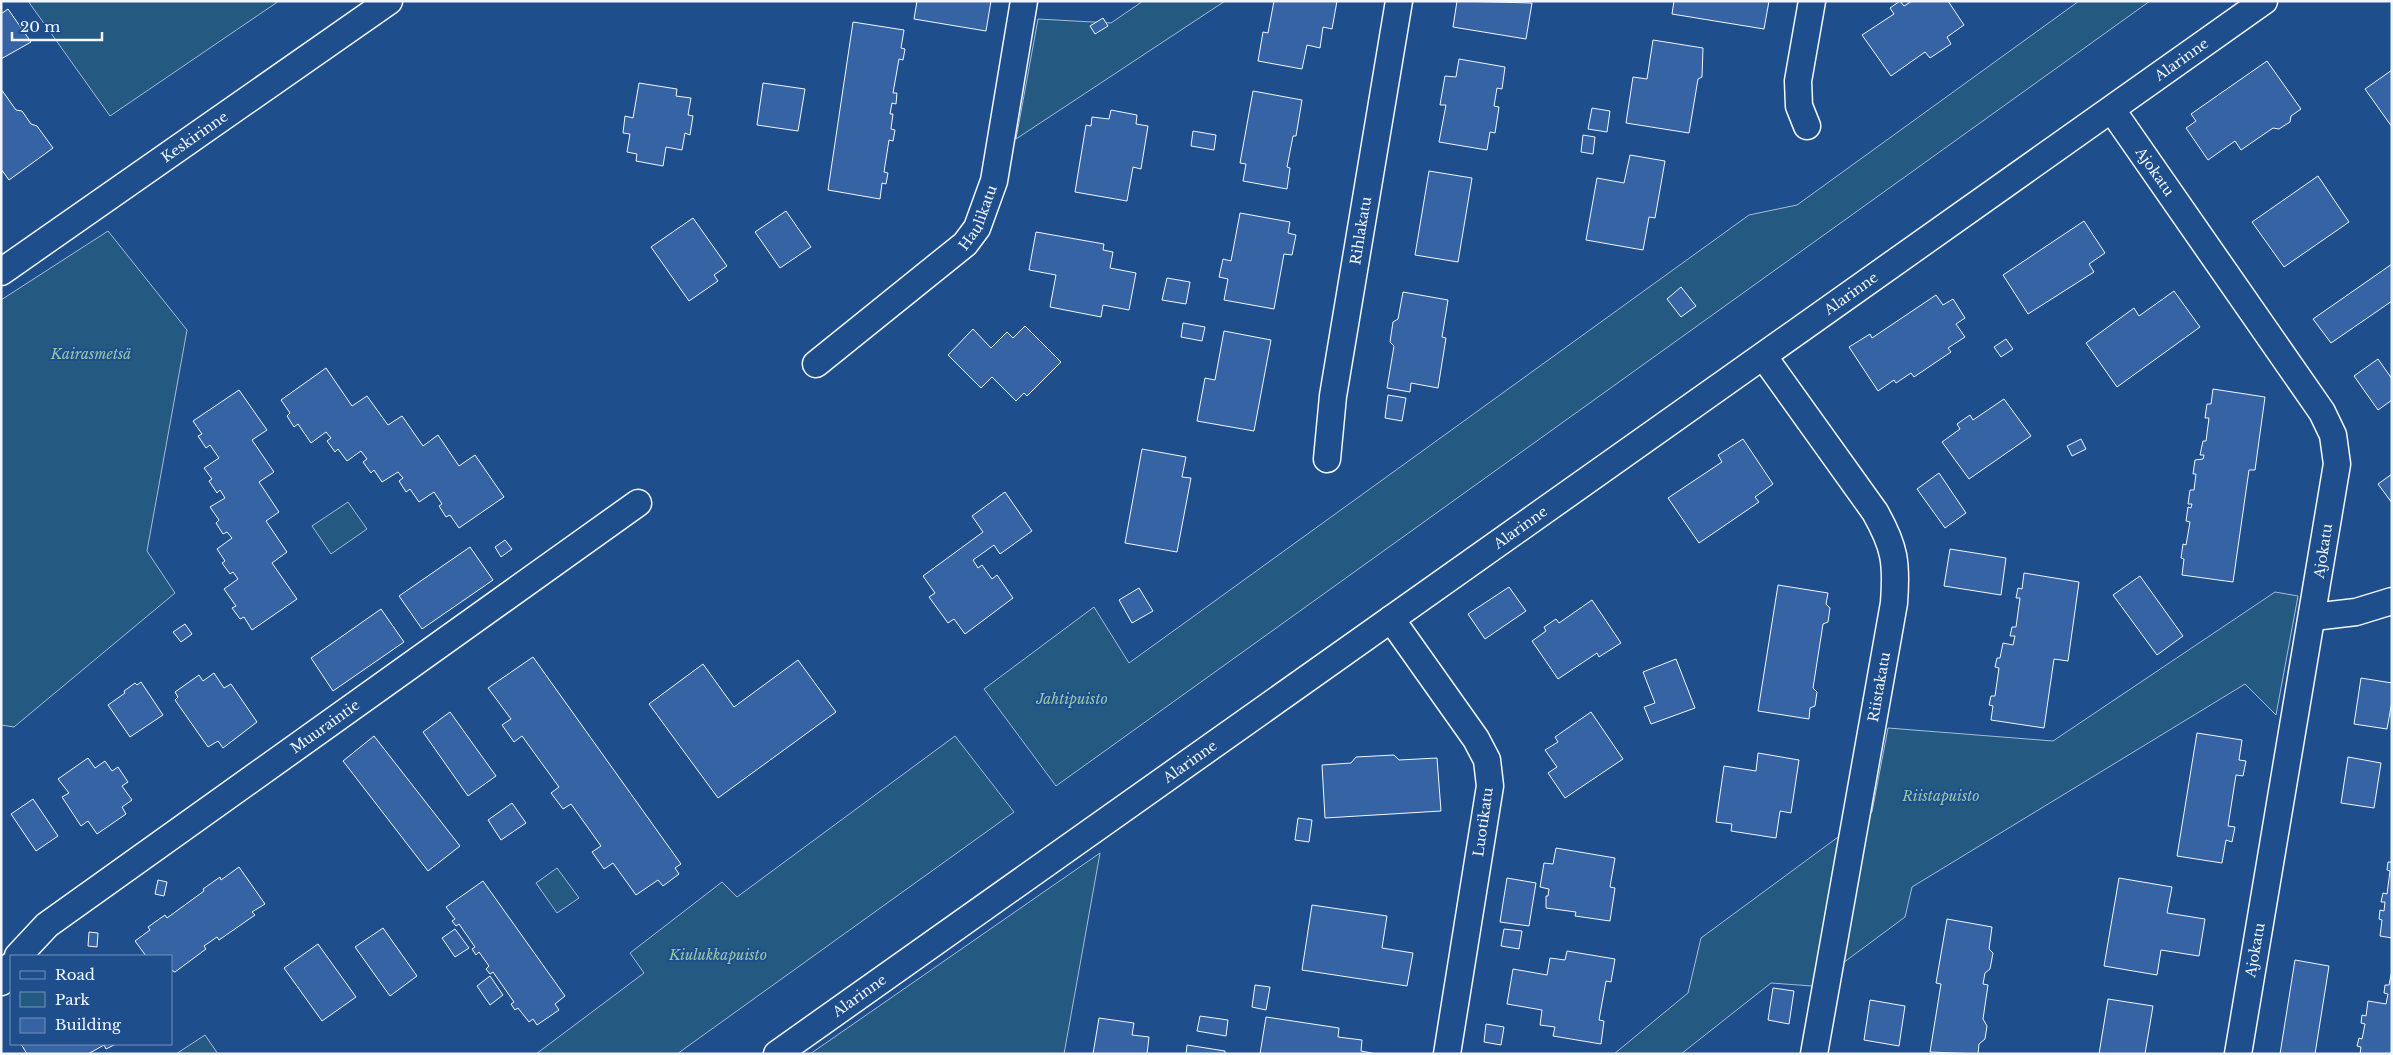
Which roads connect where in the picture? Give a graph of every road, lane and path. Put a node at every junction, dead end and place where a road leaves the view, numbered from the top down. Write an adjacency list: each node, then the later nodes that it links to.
1 (389, 1): 8 (street, Keskirinne)
2 (1024, 1): 10 (street, Haulikatu)
3 (1399, 1): 11 (street, Rihlakatu)
4 (1812, 1): 7 (street)
5 (2264, 1): 6 (street, Alarinne)
6 (2112, 110): 9 (street, Alarinne); 14 (street, Ajokatu)
7 (1807, 126)
8 (1, 272)
9 (1764, 356): 15 (street, Alarinne); 21 (street, Riistakatu)
10 (816, 364)
11 (1327, 459)
12 (638, 503): 16 (street, Muuraintie)
13 (2392, 601): 14 (street)
14 (2312, 618): 22 (street, Ajokatu)
15 (1391, 619): 19 (street, Alarinne); 20 (street, Luotikatu)
16 (19, 955)
17 (10, 968): 18 (street)
18 (1, 982)
19 (777, 1054)
20 (1447, 1054)
21 (1814, 1054)
22 (2238, 1054)

